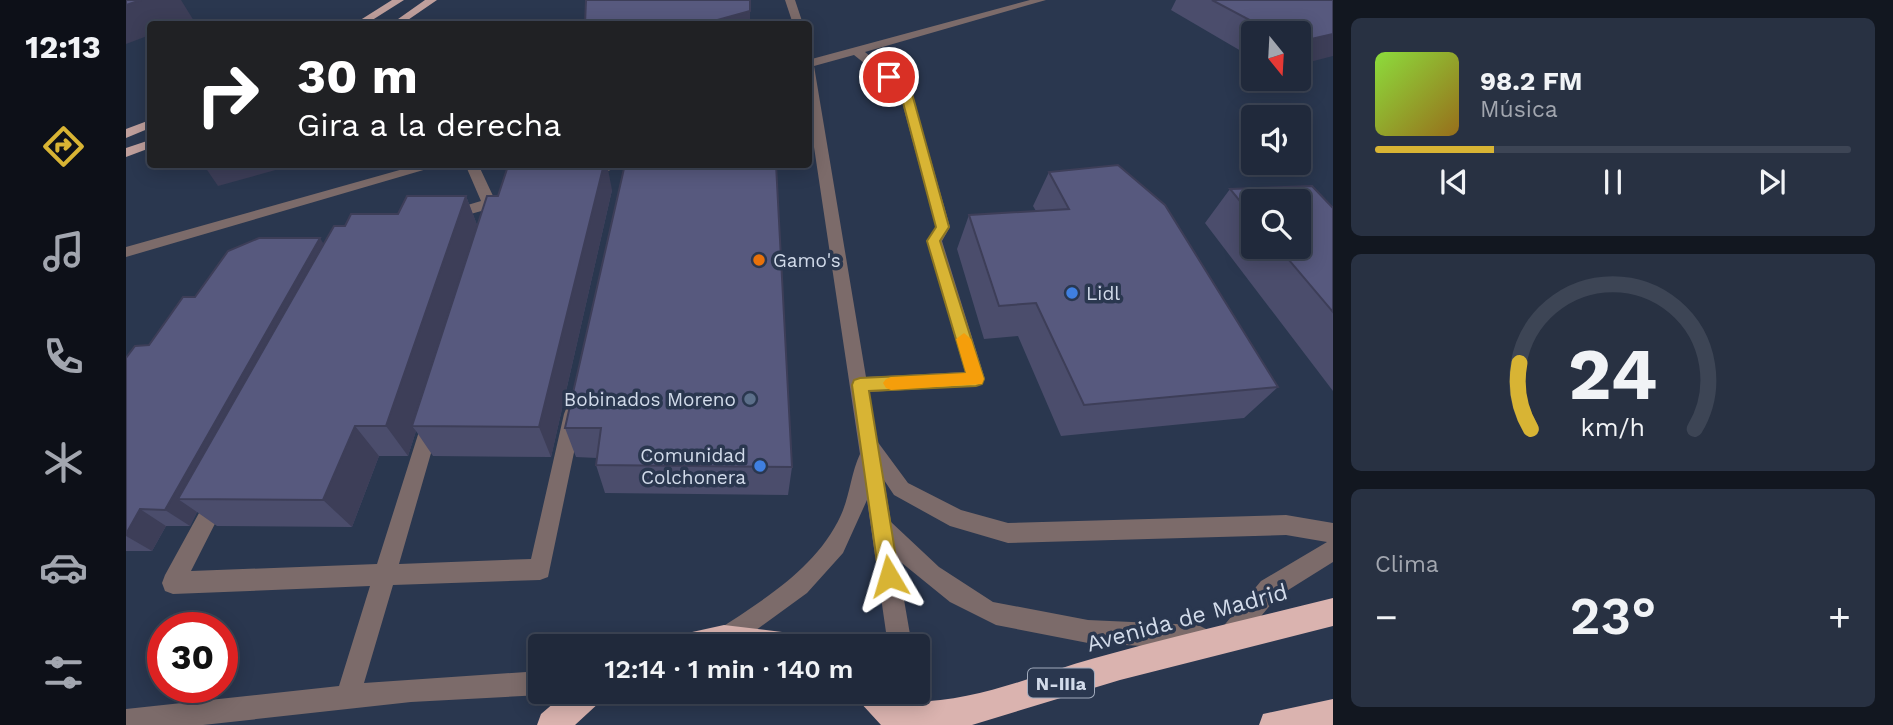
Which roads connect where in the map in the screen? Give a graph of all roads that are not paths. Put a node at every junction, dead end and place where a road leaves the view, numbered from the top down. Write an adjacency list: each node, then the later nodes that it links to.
1 (398, 0): 5 (main road)
2 (432, 0): 6 (main road)
3 (790, 0): 7 (street)
4 (1041, 0): 8 (street)
5 (364, 21)
6 (400, 21)
7 (797, 21)
8 (858, 52): 9 (street); 24 (street)
9 (812, 63)
10 (812, 89): 24 (street)
11 (147, 125): 12 (main road)
12 (126, 134)
13 (147, 145): 14 (main road)
14 (126, 153)
15 (424, 168): 23 (street)
16 (473, 168): 20 (street)
17 (624, 169): 18 (street)
18 (568, 180)
19 (516, 196): 20 (street)
20 (490, 204): 21 (street); 22 (street)
21 (428, 221)
22 (490, 226)
23 (126, 252)
24 (860, 385): 27 (street)
25 (578, 393): 32 (street)
26 (438, 400): 32 (street)
27 (869, 442): 29 (street); 30 (street); 34 (street)
28 (225, 485): 32 (street)
29 (883, 529): 35 (street); 36 (street)
30 (1333, 533)
31 (1333, 550): 36 (street)
32 (385, 575): 38 (street)
33 (1333, 612): 36 (highway, Avenida de Madrid / N-IIIa)
34 (731, 634)
35 (898, 634)
36 (1228, 638): 43 (highway, Avenida de Madrid / N-IIIa)
37 (528, 684): 38 (street)
38 (348, 697): 42 (street)
39 (575, 704): 44 (highway)
40 (886, 704): 43 (highway)
41 (1333, 714): 45 (highway)
42 (126, 721)
43 (908, 721)
44 (552, 725)
45 (1274, 725)

